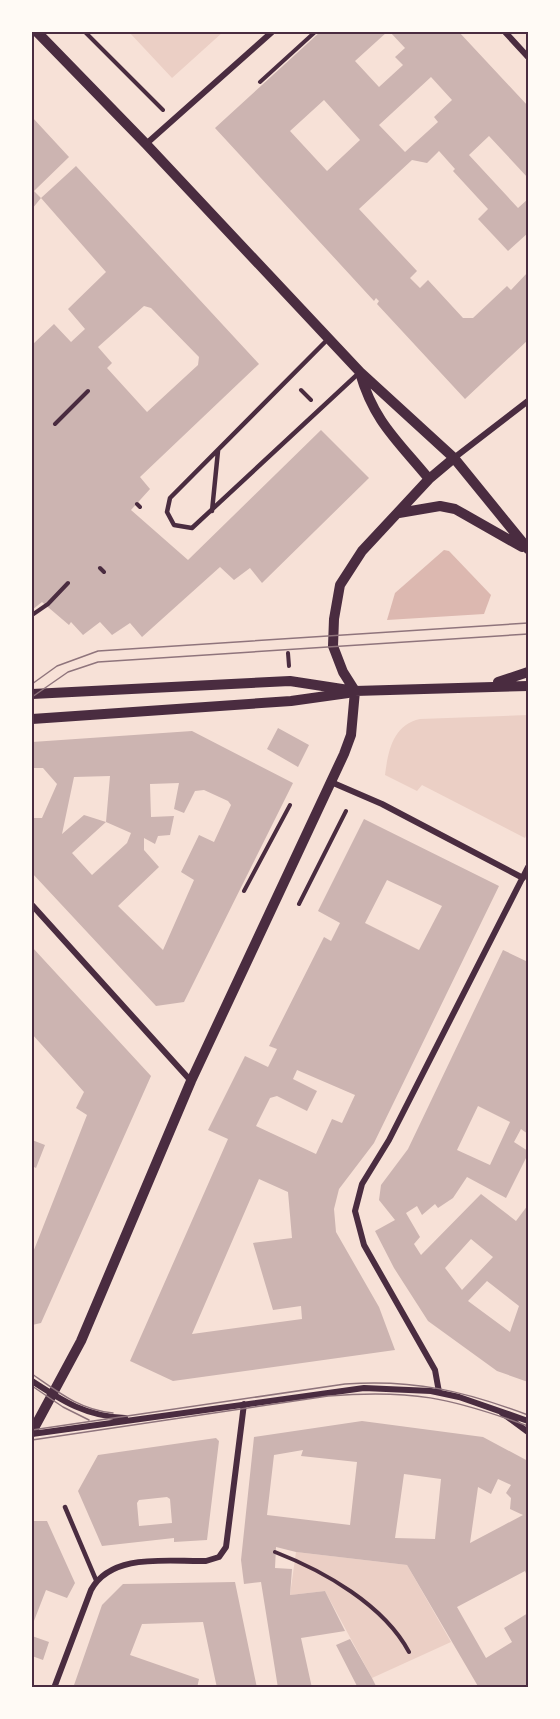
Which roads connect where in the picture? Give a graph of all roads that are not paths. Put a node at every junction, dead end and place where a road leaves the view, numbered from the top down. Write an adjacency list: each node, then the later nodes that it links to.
1 (37, 32): 5 (street)
2 (272, 32): 5 (street)
3 (505, 32): 4 (street)
4 (528, 57)
5 (146, 144): 6 (street)
6 (329, 339): 7 (street); 9 (lane)
7 (360, 372): 10 (street); 11 (street); 12 (lane)
8 (528, 401): 10 (street)
9 (219, 450): 12 (lane); 12 (lane)
10 (454, 458): 11 (street); 14 (street)
11 (429, 479): 13 (street)
12 (212, 511)
13 (398, 513): 14 (street); 18 (street)
14 (528, 550)
15 (528, 672): 16 (street)
16 (459, 686): 17 (street); 18 (street)
17 (528, 686)
18 (355, 691): 19 (street); 20 (street); 21 (street)
19 (32, 694)
20 (32, 719)
21 (331, 783): 23 (street); 25 (street)
22 (528, 867): 23 (street)
23 (523, 878): 27 (street)
24 (32, 905): 25 (street)
25 (191, 1081): 28 (street)
26 (32, 1381): 28 (street)
27 (438, 1392): 29 (street); 30 (street)
28 (52, 1394): 31 (street); 34 (street)
29 (244, 1404): 31 (street); 36 (street)
30 (496, 1409): 32 (street); 33 (street)
31 (141, 1419): 34 (street)
32 (528, 1421)
33 (528, 1432)
34 (32, 1433)
35 (65, 1507): 36 (lane)
36 (96, 1580): 37 (street)
37 (54, 1688)

